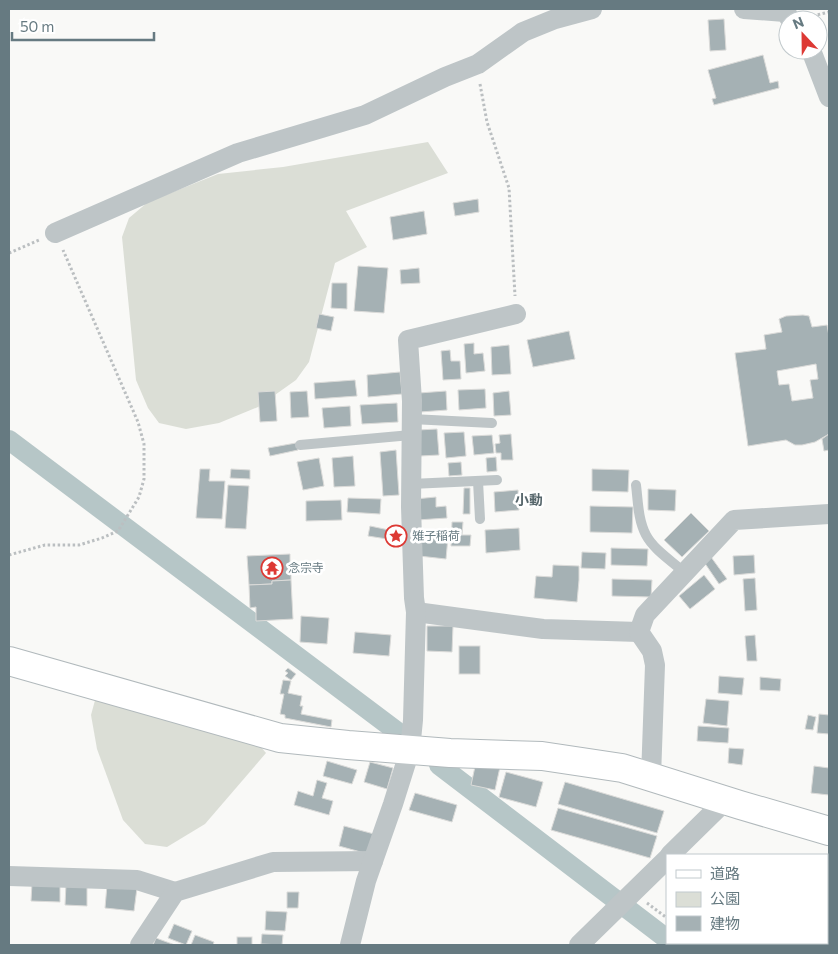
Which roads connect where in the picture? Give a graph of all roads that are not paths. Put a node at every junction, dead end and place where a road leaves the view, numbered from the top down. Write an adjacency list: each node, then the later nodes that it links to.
1 (592, 9): 6 (street)
2 (744, 9): 3 (street)
3 (778, 11)
4 (814, 60): 5 (street)
5 (829, 97)
6 (55, 233)
7 (516, 314): 9 (street)
8 (492, 423): 9 (lane)
9 (411, 427): 10 (lane); 13 (street)
10 (300, 445)
11 (497, 480): 12 (lane)
12 (478, 481): 13 (lane); 16 (lane)
13 (411, 484): 18 (street)
14 (636, 485): 17 (lane)
15 (829, 514): 17 (street)
16 (480, 519)
17 (685, 573): 19 (street)
18 (416, 612): 19 (street); 21 (street)
19 (639, 632): 22 (street)
20 (9, 661): 21 (street)
21 (410, 750): 22 (street); 27 (street)
22 (651, 777): 23 (street)
23 (725, 801): 24 (street); 25 (street)
24 (829, 831)
25 (671, 854)
26 (666, 859): 32 (street)
27 (373, 861): 29 (street); 31 (street)
28 (9, 876): 29 (street)
29 (175, 892): 30 (street)
30 (140, 945)
31 (350, 945)
32 (579, 945)

